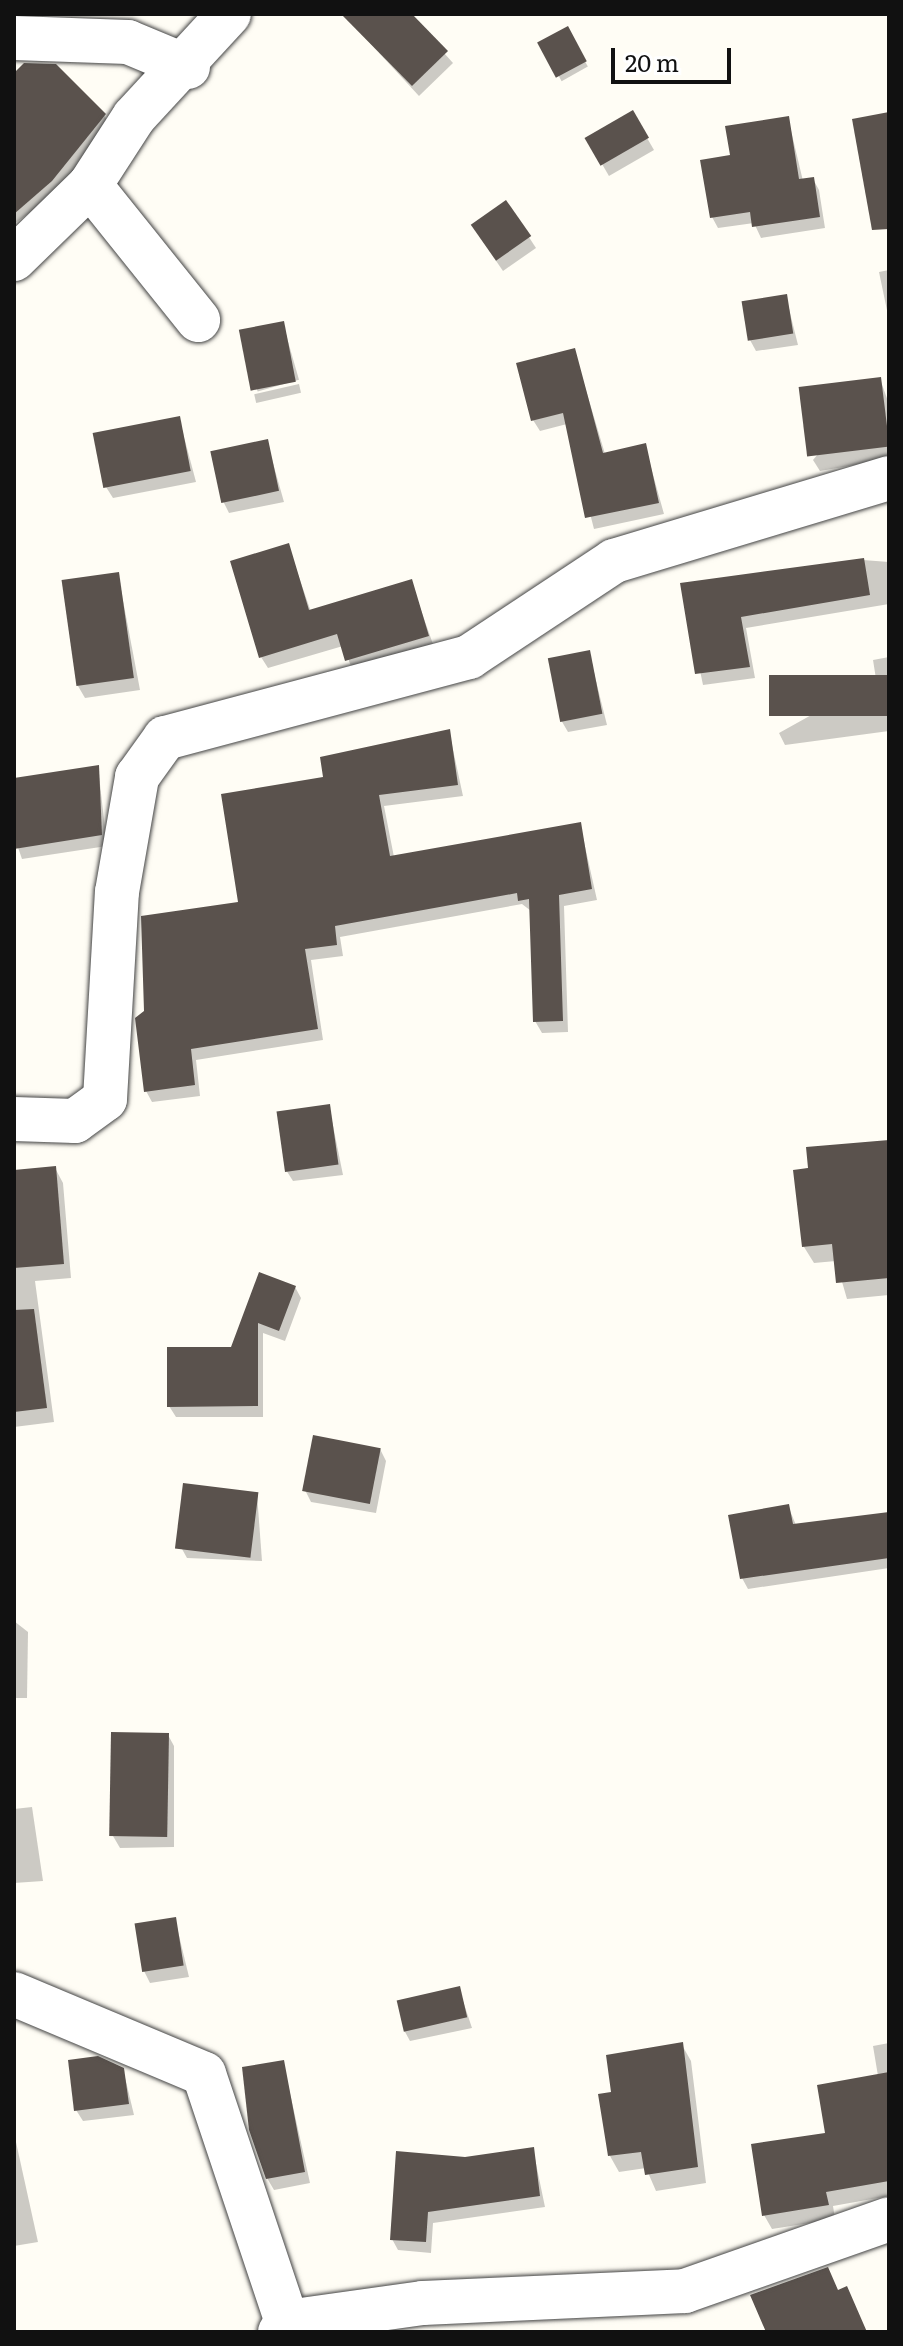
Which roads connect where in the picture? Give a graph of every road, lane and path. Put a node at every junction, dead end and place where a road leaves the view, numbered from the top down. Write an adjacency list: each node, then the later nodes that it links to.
1 (229, 14): 3 (street)
2 (14, 38): 3 (street)
3 (188, 67): 4 (street)
4 (90, 185): 5 (street); 6 (street)
5 (14, 259)
6 (198, 320)
7 (889, 478): 8 (street)
8 (14, 1119)
9 (14, 1994): 11 (street)
10 (889, 2219): 11 (street)
11 (284, 2327)

